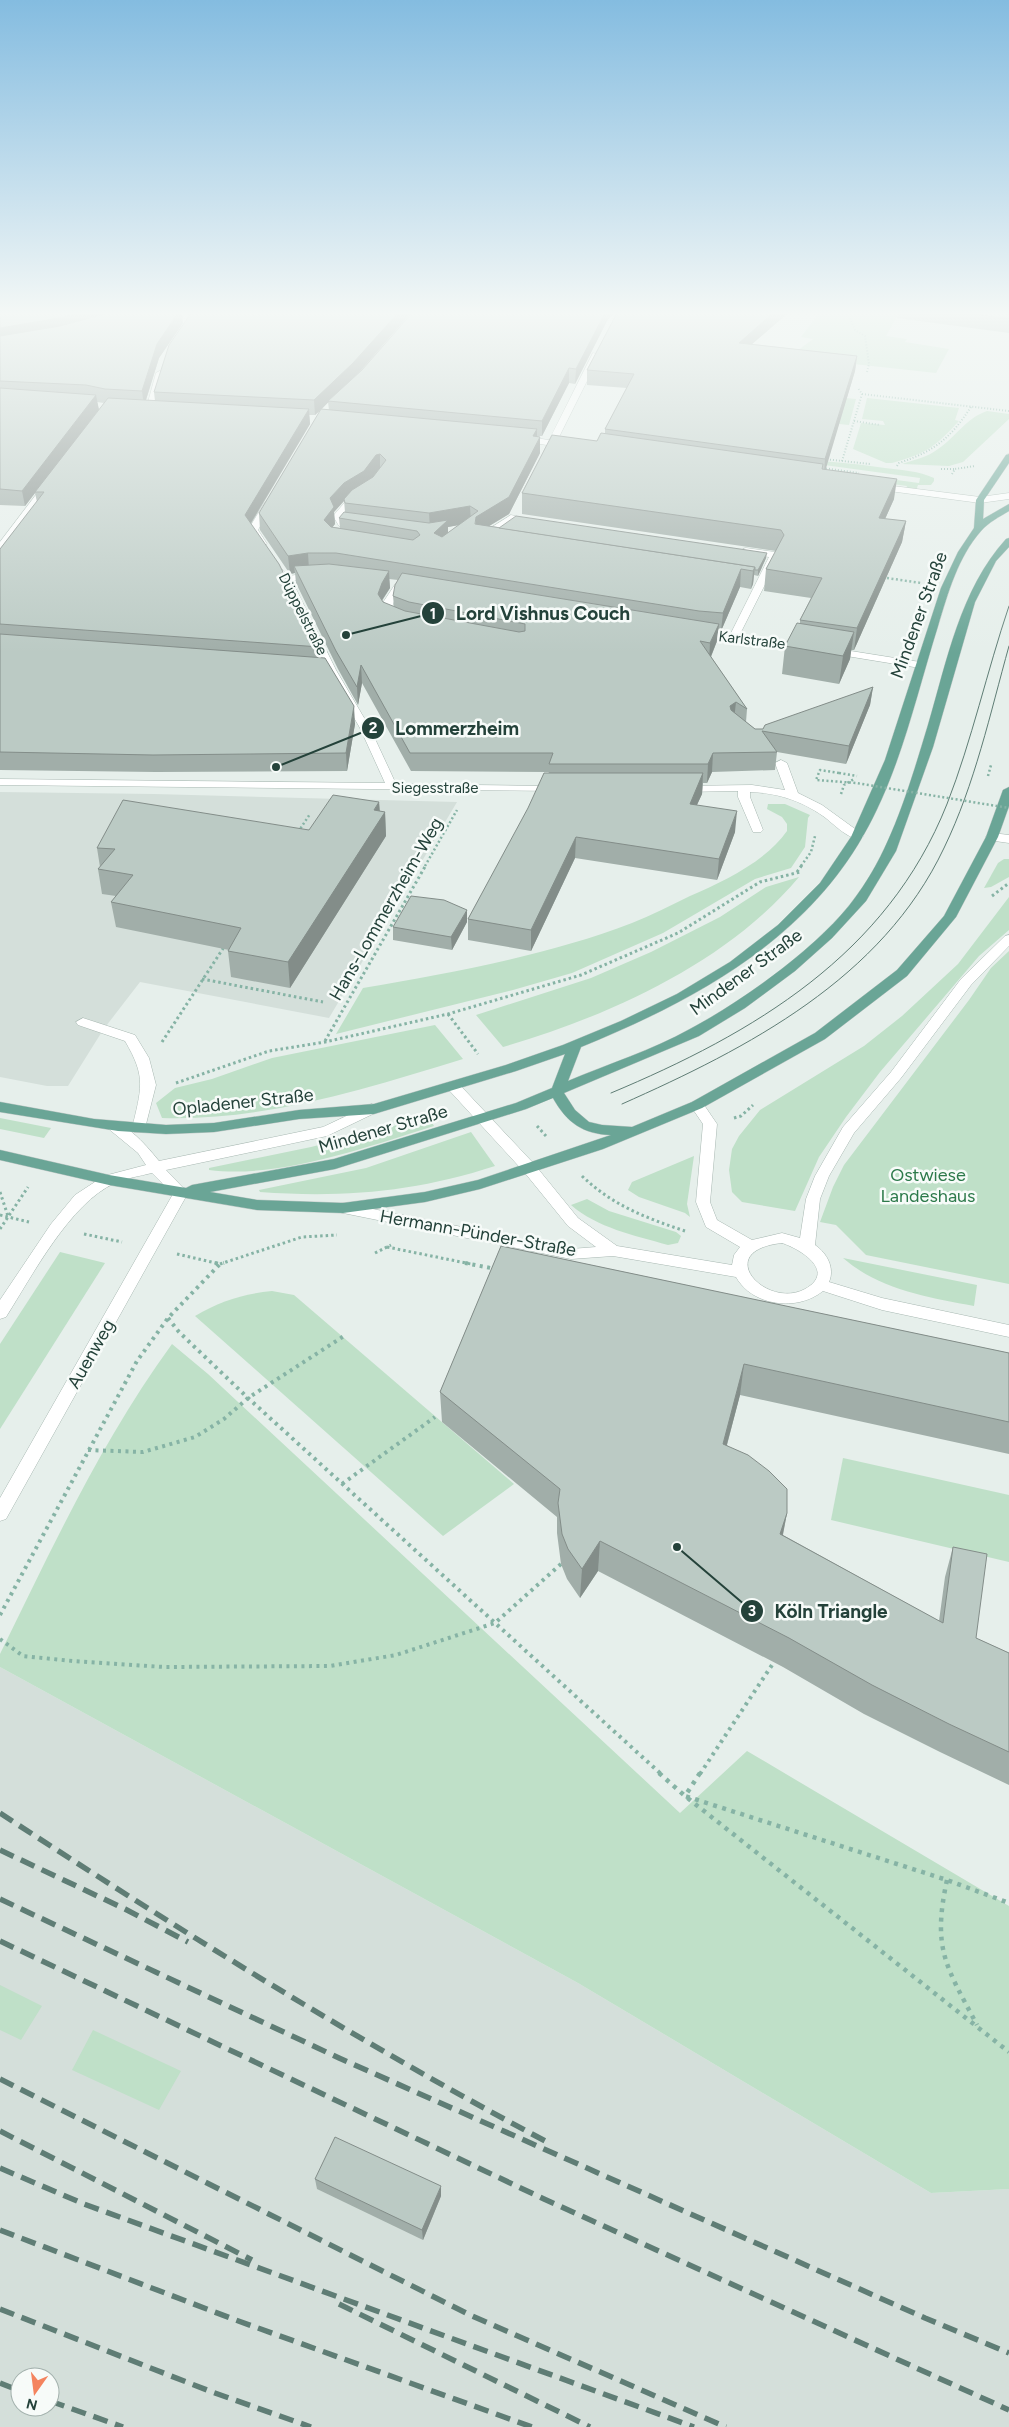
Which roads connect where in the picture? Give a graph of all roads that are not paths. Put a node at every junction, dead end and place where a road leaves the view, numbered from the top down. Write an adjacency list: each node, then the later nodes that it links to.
1 (561, 426): 3 (street)
2 (515, 439): 3 (street)
3 (553, 442): 4 (street); 5 (street)
4 (580, 446)
5 (546, 456)
6 (1009, 457): 12 (main road)
7 (55, 476): 21 (street)
8 (870, 486): 12 (street)
9 (369, 491): 17 (street)
10 (275, 493): 24 (street, Düppelstraße)
11 (1009, 496): 12 (street)
12 (980, 500): 18 (main road)
13 (1009, 508): 18 (main road, Mindener Straße)
14 (519, 514): 15 (street)
15 (505, 522): 16 (street); 19 (street)
16 (478, 526)
17 (344, 527)
18 (978, 528): 29 (main road, Mindener Straße)
19 (499, 541)
20 (1009, 541): 46 (main road, Mindener Straße)
21 (0, 548)
22 (736, 550): 28 (street)
23 (328, 575): 24 (street)
24 (287, 579): 32 (street, Düppelstraße)
25 (400, 585): 26 (street)
26 (406, 623)
27 (688, 632): 28 (street, Karlstraße)
28 (733, 638): 29 (street, Karlstraße)
29 (920, 665): 39 (main road, Mindener Straße)
30 (781, 763): 37 (street)
31 (0, 782): 32 (street, Siegesstraße)
32 (392, 787): 34 (street, Siegesstraße)
33 (744, 788): 35 (street); 37 (street); 38 (street)
34 (570, 789)
35 (672, 789)
36 (1009, 790): 40 (main road, Mindener Straße)
37 (793, 795): 39 (street)
38 (757, 830)
39 (858, 836): 44 (main road, Mindener Straße)
40 (992, 837): 41 (street); 47 (main road, Mindener Straße)
41 (1009, 839)
42 (1009, 939): 61 (street)
43 (83, 1022): 52 (street)
44 (575, 1046): 45 (main road, Mindener Straße); 46 (main road)
45 (453, 1086): 49 (main road, Mindener Straße); 50 (street, Hermann-Pünder-Straße)
46 (557, 1092): 50 (main road, Mindener Straße); 53 (main road)
47 (697, 1105): 53 (main road, Mindener Straße); 60 (street)
48 (0, 1107): 51 (main road, Opladener Straße)
49 (372, 1109): 52 (main road, Opladener Straße); 55 (street)
50 (483, 1120): 56 (street, Hermann-Pünder-Straße); 58 (main road, Mindener Straße)
51 (115, 1127): 52 (main road, Opladener Straße); 55 (street)
52 (139, 1129)
53 (638, 1130): 56 (main road, Mindener Straße)
54 (0, 1155): 57 (main road)
55 (155, 1167): 57 (street); 58 (street)
56 (530, 1170): 59 (main road, Mindener Straße); 62 (street, Hermann-Pünder-Straße)
57 (109, 1180): 58 (main road, Mindener Straße); 65 (street)
58 (180, 1192): 59 (main road, Mindener Straße); 67 (street, Auenweg)
59 (343, 1208): 62 (street, Hermann-Pünder-Straße)
60 (750, 1246): 61 (street); 63 (street)
61 (807, 1246): 64 (street)
62 (612, 1251): 63 (street, Hermann-Pünder-Straße)
63 (741, 1272): 64 (street)
64 (820, 1285): 66 (street)
65 (0, 1313)
66 (1009, 1331)
67 (0, 1514)

